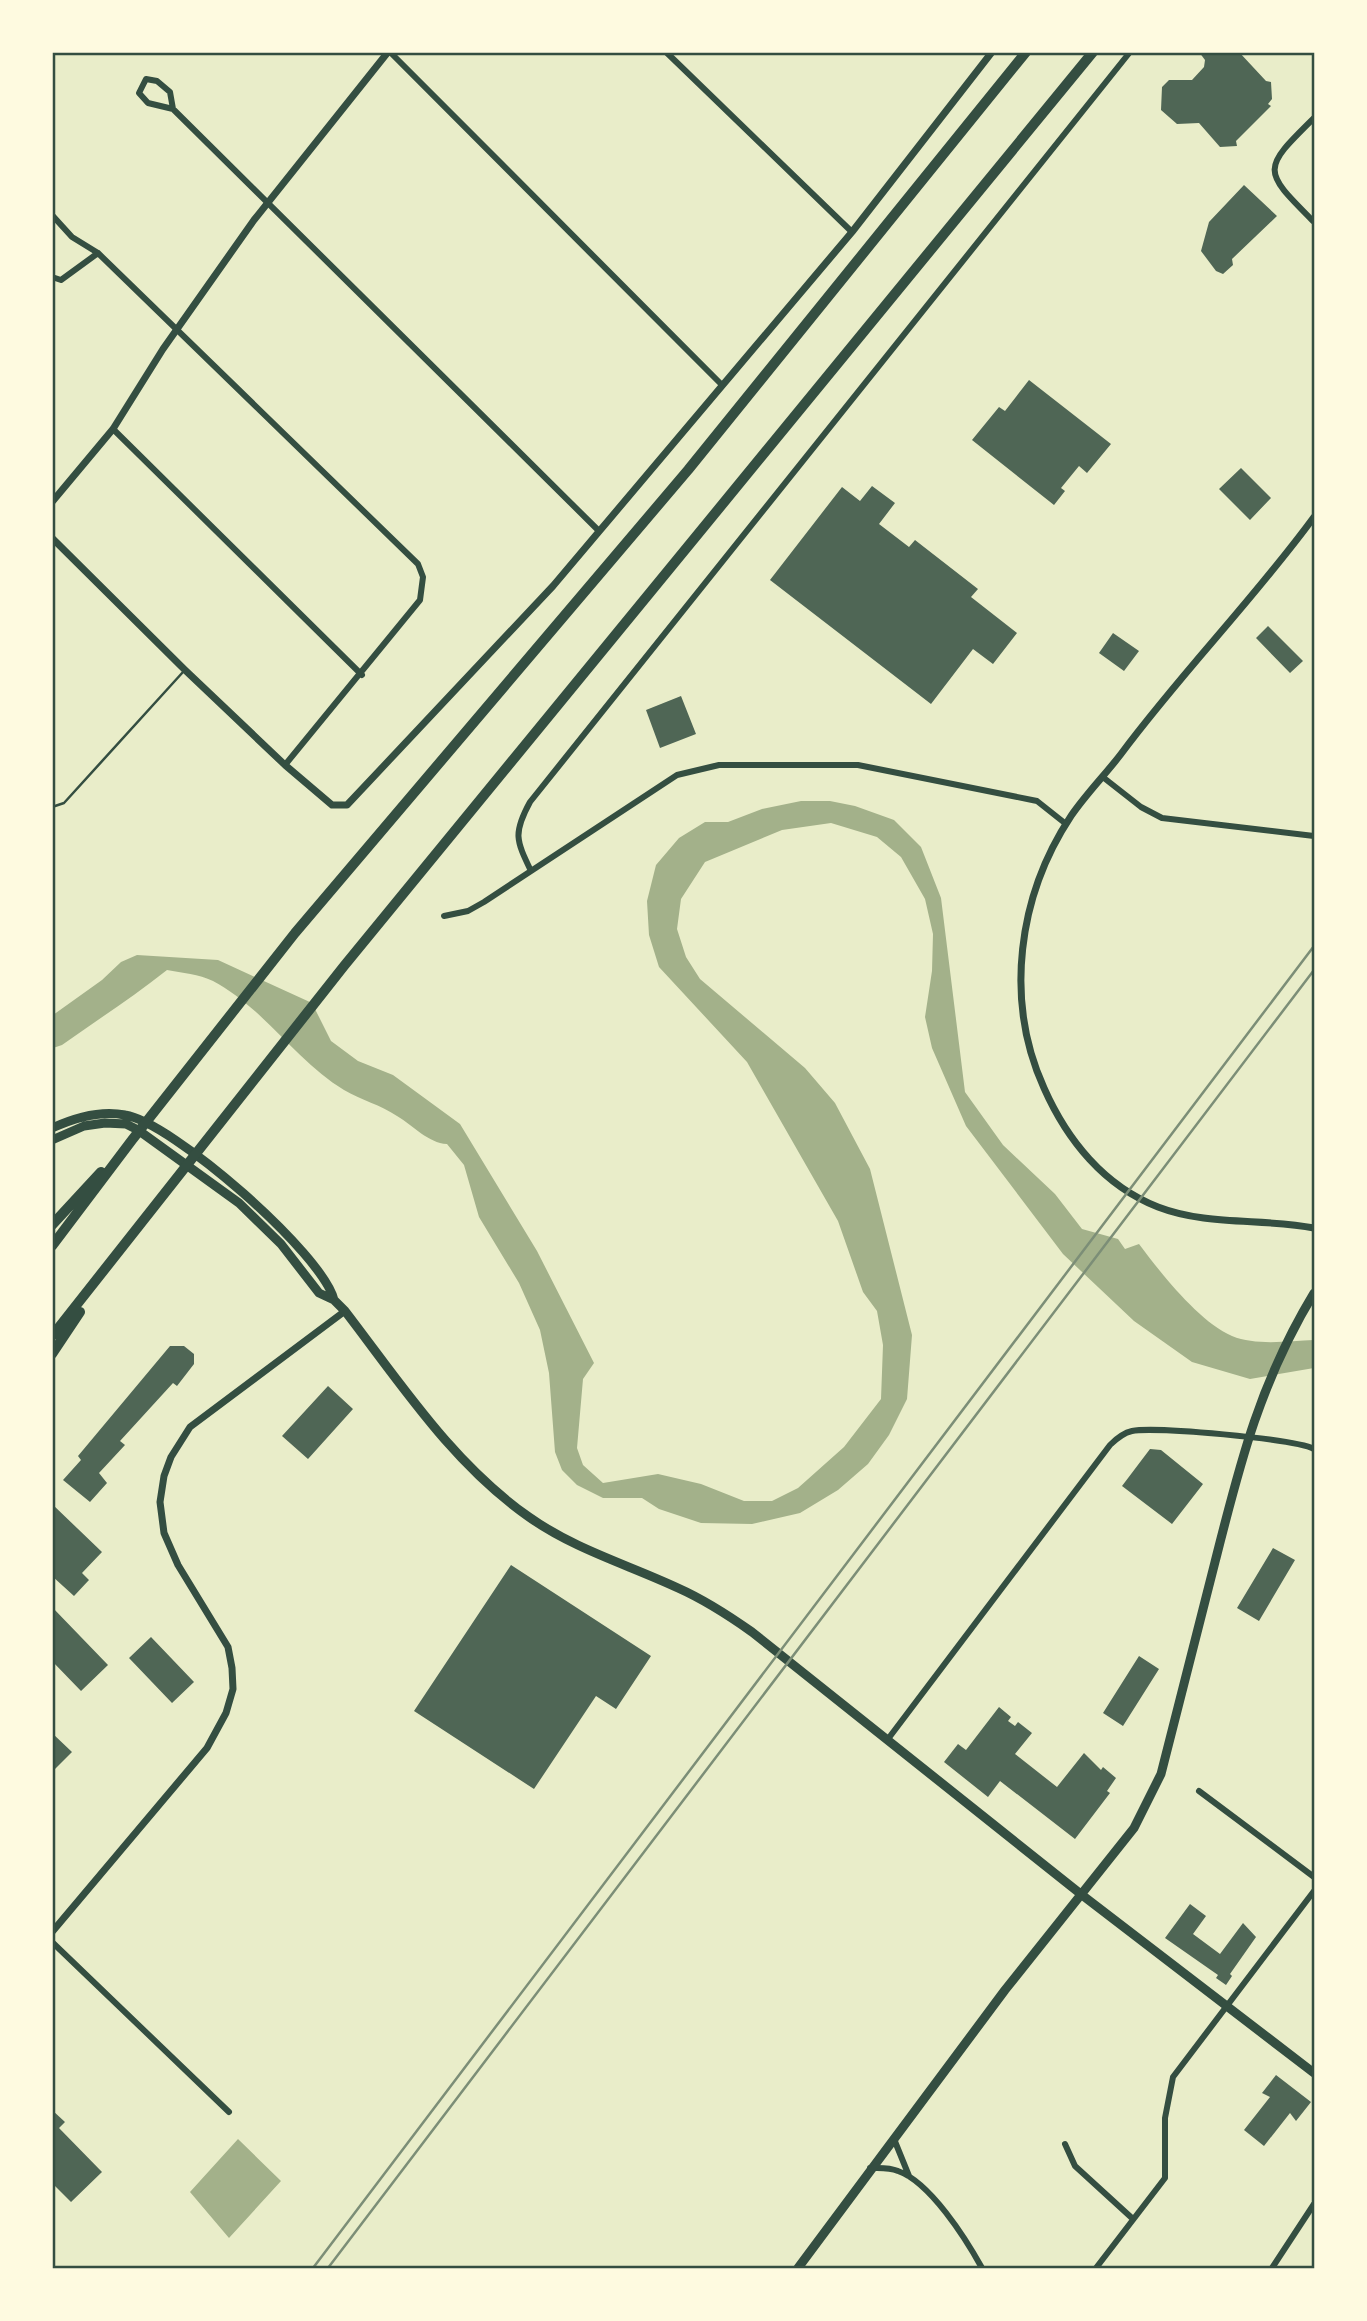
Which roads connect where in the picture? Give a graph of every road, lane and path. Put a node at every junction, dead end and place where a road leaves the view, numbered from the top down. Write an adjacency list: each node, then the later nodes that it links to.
1 (389, 52): 11 (street); 18 (street)
2 (666, 52): 14 (street)
3 (992, 52): 14 (street)
4 (1020, 52): 8 (highway)
5 (1026, 52): 8 (highway)
6 (1095, 52): 39 (highway)
7 (1130, 52): 31 (street)
8 (1013, 69): 35 (highway)
9 (173, 109): 9 (street); 11 (street)
10 (1314, 118): 13 (street)
11 (267, 203): 17 (street); 22 (street)
12 (52, 215): 15 (street)
13 (1314, 222)
14 (852, 232): 18 (street)
15 (98, 253): 16 (street); 17 (street)
16 (52, 277)
17 (176, 332): 19 (street); 25 (street)
18 (722, 385): 22 (street)
19 (113, 429): 20 (street); 25 (street)
20 (52, 502)
21 (1314, 517): 27 (street)
22 (598, 530): 26 (street)
23 (52, 538): 24 (street)
24 (185, 670): 26 (street); 28 (lane)
25 (362, 675): 26 (street)
26 (285, 765)
27 (1104, 778): 29 (street); 30 (street)
28 (52, 807)
29 (1066, 824): 31 (street); 37 (street)
30 (1314, 836)
31 (531, 871): 32 (street)
32 (444, 916)
33 (52, 1128): 41 (main road)
34 (52, 1140): 41 (main road)
35 (132, 1140): 36 (highway); 38 (highway)
36 (52, 1225)
37 (1314, 1228)
38 (52, 1246)
39 (117, 1254): 43 (highway); 44 (highway)
40 (1314, 1293): 50 (main road)
41 (334, 1300): 42 (main road)
42 (345, 1311): 46 (main road); 51 (street)
43 (52, 1336)
44 (52, 1354)
45 (1314, 1449): 46 (street)
46 (888, 1739): 50 (main road)
47 (1199, 1791): 48 (street)
48 (1314, 1877)
49 (1314, 1891): 53 (street)
50 (1082, 1895): 53 (main road); 56 (main road)
51 (52, 1932)
52 (52, 1942): 55 (street)
53 (1227, 2003): 54 (main road); 61 (street)
54 (1314, 2073)
55 (229, 2112)
56 (894, 2138): 58 (main road); 59 (street)
57 (1065, 2144): 61 (street)
58 (870, 2168): 59 (street); 62 (main road)
59 (909, 2176): 63 (street)
60 (1314, 2204): 65 (street)
61 (1133, 2219): 64 (street)
62 (799, 2269)
63 (982, 2269)
64 (1096, 2269)
65 (1272, 2269)

